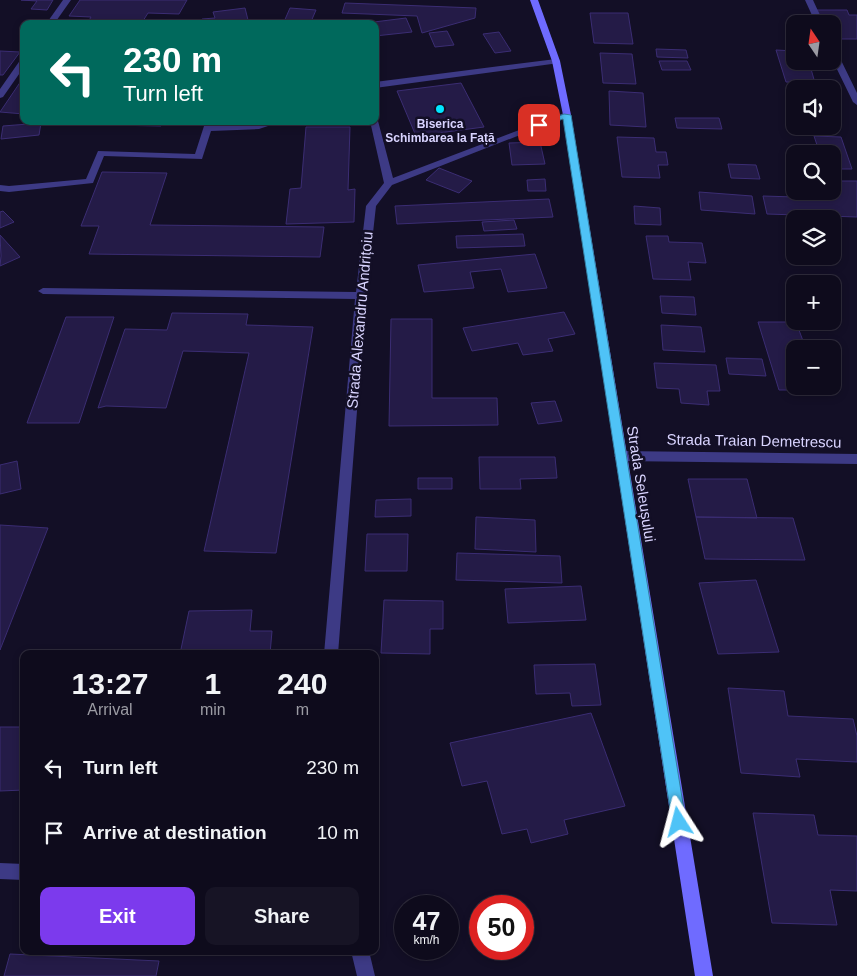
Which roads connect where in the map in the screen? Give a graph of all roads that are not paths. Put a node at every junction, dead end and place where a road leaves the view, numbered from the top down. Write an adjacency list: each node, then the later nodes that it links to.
1 (67, 0): 5 (street)
2 (534, 0): 6 (main road, Strada Seleușului)
3 (809, 0): 4 (street)
4 (816, 15)
5 (53, 20)
6 (556, 61): 9 (street); 12 (main road, Strada Seleușului)
7 (20, 67): 10 (street)
8 (841, 69): 11 (street)
9 (379, 84)
10 (0, 95)
11 (857, 102)
12 (567, 115): 15 (street); 20 (main road, Strada Seleușului)
13 (263, 125): 16 (street)
14 (375, 125): 15 (street)
15 (389, 183): 19 (street, Strada Alexandru Andrițoiu)
16 (4, 188): 17 (street)
17 (0, 197)
18 (43, 291): 19 (street)
19 (361, 296): 22 (street, Strada Alexandru Andrițoiu)
20 (620, 456): 21 (street, Strada Traian Demetrescu); 27 (main road, Strada Seleușului)
21 (857, 459)
22 (331, 650)
23 (0, 871): 24 (street)
24 (20, 872)
25 (361, 955): 26 (street)
26 (366, 976)
27 (704, 976)

